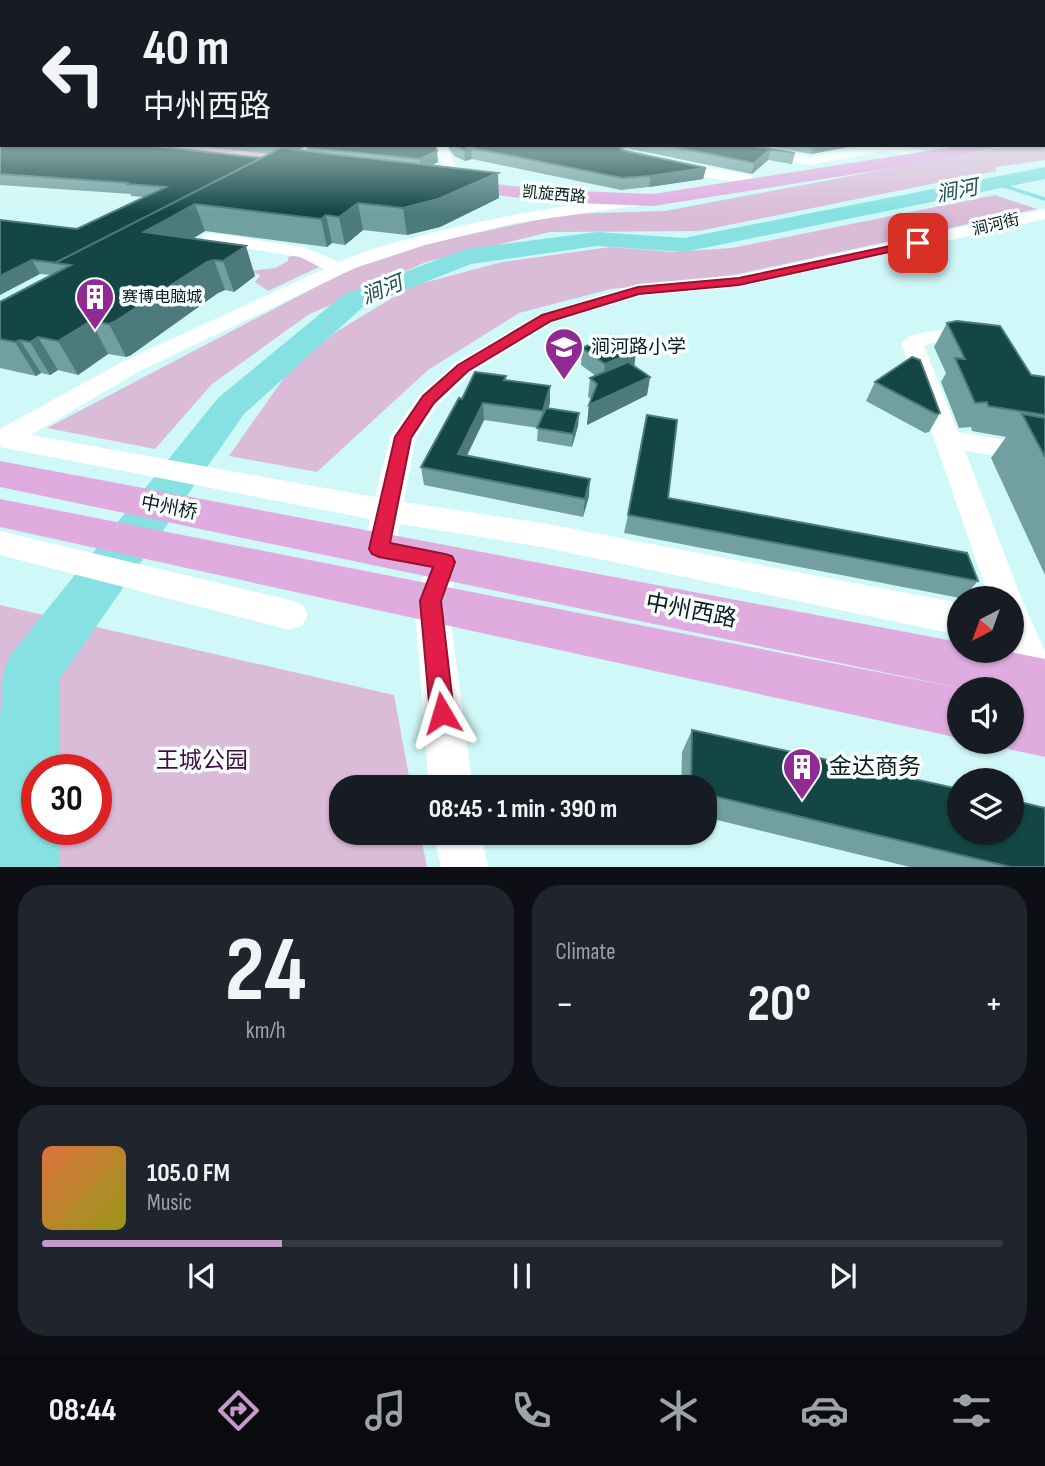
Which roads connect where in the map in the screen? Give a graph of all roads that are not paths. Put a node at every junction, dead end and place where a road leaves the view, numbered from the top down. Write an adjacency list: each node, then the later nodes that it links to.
1 (150, 147): 12 (main road)
2 (440, 147): 14 (street)
3 (796, 147): 10 (street)
4 (943, 147): 9 (main road, 凯旋西路)
5 (980, 147): 15 (main road, 凯旋西路)
6 (757, 148): 10 (street); 13 (street)
7 (863, 148): 9 (street); 10 (street)
8 (665, 151): 13 (street)
9 (917, 152): 13 (main road, 凯旋西路)
10 (843, 156)
11 (650, 161): 13 (street)
12 (297, 163)
13 (742, 171): 14 (main road, 凯旋西路)
14 (455, 177): 15 (main road, 凯旋西路)
15 (653, 200): 18 (street)
16 (1045, 214): 25 (street, 涧河街)
17 (211, 238): 18 (street)
18 (339, 268): 21 (street)
19 (1000, 343): 20 (street)
20 (946, 439): 22 (street); 27 (street)
21 (1, 450): 25 (main road, 中州桥); 25 (street)
22 (1045, 455)
23 (0, 513): 25 (main road, 中州桥)
24 (0, 543): 25 (street)
25 (344, 550): 26 (main road, 中州西路); 26 (main road, 中州西路); 28 (street)
26 (438, 581): 30 (main road, 中州西路); 31 (main road, 中州西路); 34 (street)
27 (1000, 586)
28 (947, 617)
29 (1024, 645): 30 (street)
30 (1043, 688)
31 (947, 710)
32 (1024, 727): 33 (main road)
33 (1045, 731)
34 (450, 775)
35 (460, 845): 36 (street)
36 (465, 867)

